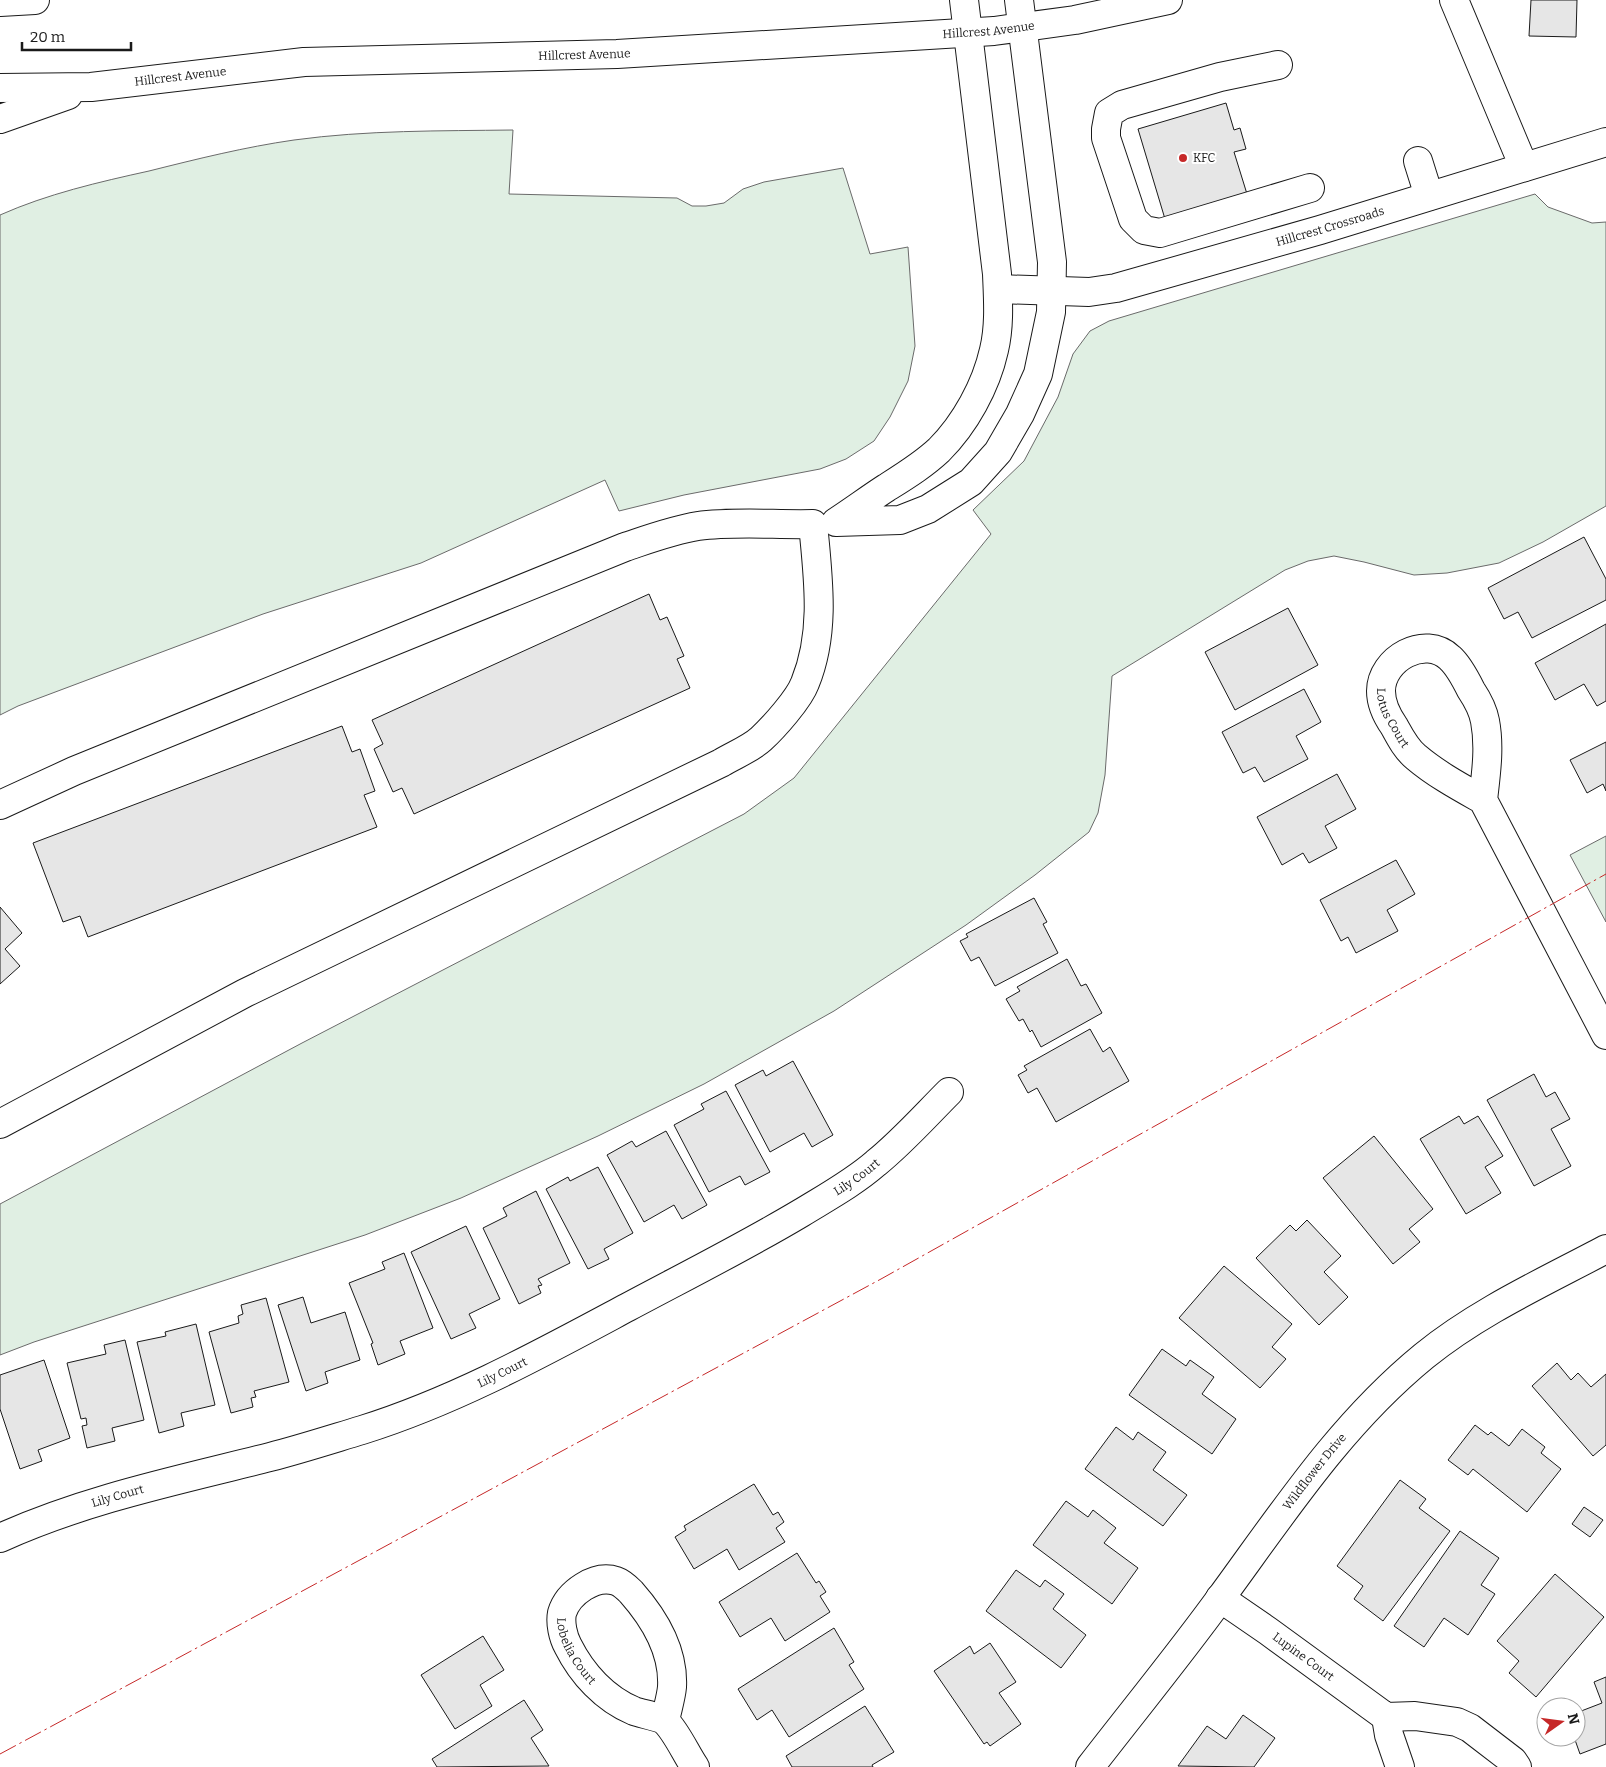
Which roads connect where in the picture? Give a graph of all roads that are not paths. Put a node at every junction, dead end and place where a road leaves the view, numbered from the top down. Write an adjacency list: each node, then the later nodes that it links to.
1 (35, 0): 6 (street)
2 (964, 0): 8 (street)
3 (1019, 0): 7 (street)
4 (1168, 0): 7 (street, Hillcrest Avenue)
5 (1454, 0): 15 (street)
6 (0, 2)
7 (1022, 28): 8 (street, Hillcrest Avenue); 19 (street)
8 (968, 33): 10 (street, Hillcrest Avenue); 18 (street)
9 (1278, 65): 16 (street)
10 (90, 87): 11 (street, Hillcrest Avenue); 12 (street)
11 (0, 88)
12 (0, 119)
13 (1606, 142): 15 (street, Hillcrest Crossroads)
14 (1418, 161): 17 (street)
15 (1524, 167): 17 (street, Hillcrest Crossroads)
16 (1310, 188)
17 (1429, 196): 19 (street, Hillcrest Crossroads)
18 (998, 289): 19 (street, Hillcrest Crossroads); 20 (street)
19 (1051, 291): 20 (street)
20 (824, 523): 22 (street); 25 (street)
21 (1483, 800): 21 (street, Lotus Court); 23 (street)
22 (0, 804)
23 (1606, 1035)
24 (949, 1092): 27 (street, Lily Court)
25 (0, 1124)
26 (1606, 1249): 28 (street, Wildflower Drive)
27 (0, 1538)
28 (1220, 1598): 29 (street, Lupine Court); 32 (street, Wildflower Drive)
29 (1386, 1717): 33 (street); 34 (street)
30 (665, 1721): 30 (street, Lobelia Court); 31 (street)
31 (695, 1767)
32 (1090, 1767)
33 (1400, 1767)
34 (1517, 1767)

